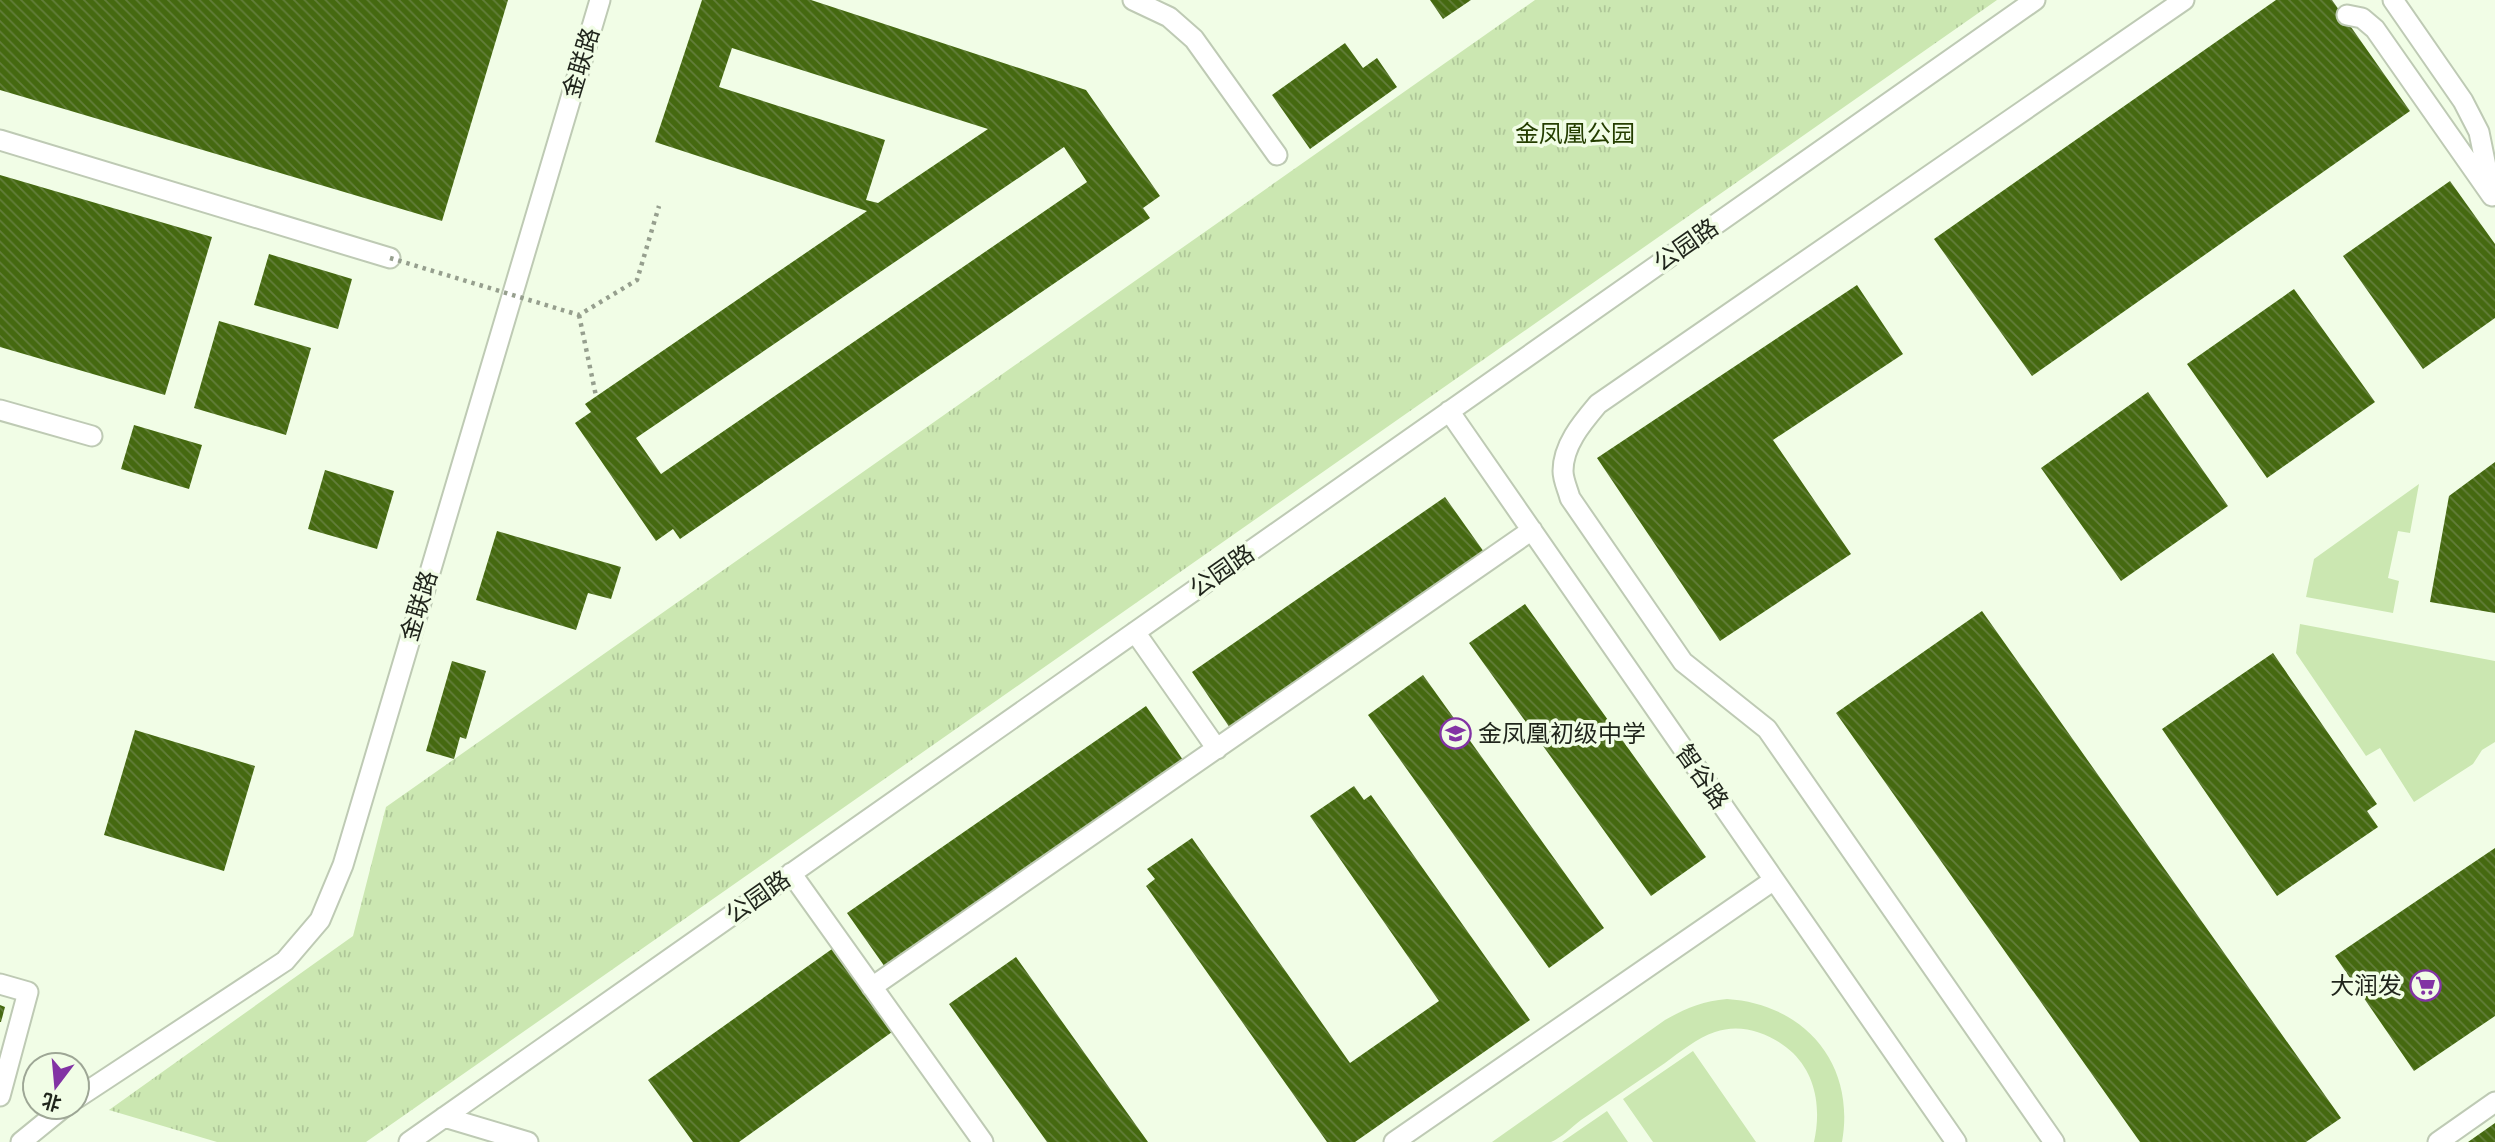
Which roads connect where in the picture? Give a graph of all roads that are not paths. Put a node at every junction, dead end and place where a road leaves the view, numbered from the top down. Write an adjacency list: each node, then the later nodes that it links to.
1 (600, 0): 21 (lane, 金联路)
2 (1133, 0): 8 (lane)
3 (2035, 0): 12 (lane, 公园路)
4 (2184, 0): 32 (lane)
5 (2393, 0): 9 (lane)
6 (2347, 15): 9 (lane)
7 (0, 140): 10 (lane)
8 (1277, 155)
9 (2494, 198)
10 (390, 258)
11 (0, 410): 13 (lane)
12 (1450, 411): 14 (lane, 智谷路); 15 (lane, 公园路)
13 (92, 436)
14 (1532, 530): 16 (lane); 18 (lane, 智谷路)
15 (1135, 632): 16 (lane); 17 (lane, 公园路)
16 (1217, 748): 20 (lane)
17 (791, 873): 20 (lane); 24 (lane, 公园路)
18 (1774, 880): 30 (lane); 31 (lane, 智谷路)
19 (0, 984): 22 (lane)
20 (873, 987): 29 (lane)
21 (91, 1089)
22 (0, 1096)
23 (2495, 1102): 33 (lane)
24 (444, 1116): 27 (lane, 公园路); 28 (lane)
25 (47, 1121): 26 (lane)
26 (21, 1142)
27 (409, 1142)
28 (528, 1142)
29 (983, 1142)
30 (1394, 1142)
31 (1956, 1142)
32 (2054, 1142)
33 (2438, 1142)

